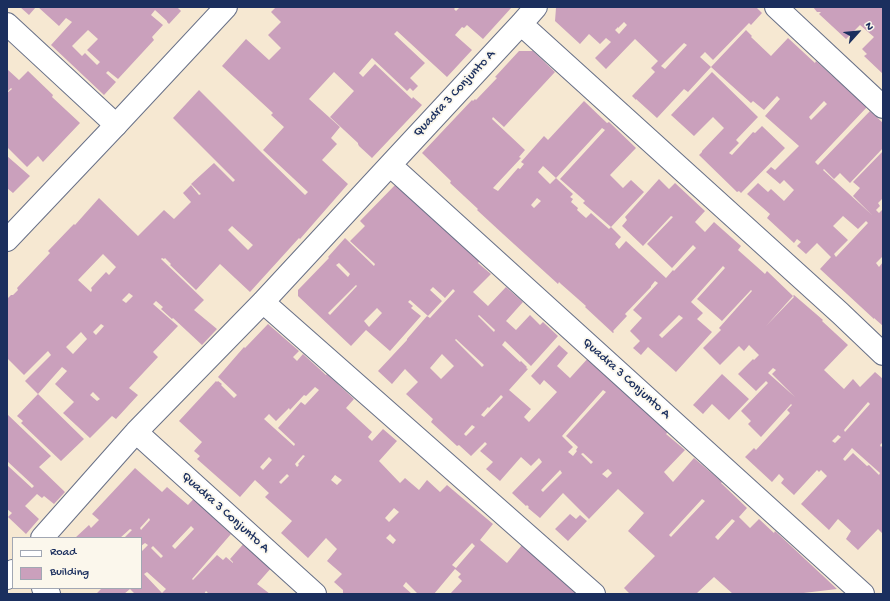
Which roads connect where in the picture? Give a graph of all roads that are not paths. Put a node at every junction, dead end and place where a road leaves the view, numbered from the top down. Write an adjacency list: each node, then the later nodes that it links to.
1 (226, 7): 7 (street)
2 (536, 7): 5 (street, Quadra 3 Conjunto A)
3 (776, 7): 6 (street)
4 (7, 24): 7 (street)
5 (521, 24): 8 (street, Quadra 3 Conjunto A); 11 (street)
6 (883, 107)
7 (116, 125): 9 (street)
8 (390, 165): 10 (street, Quadra 3 Conjunto A); 16 (street, Quadra 3 Conjunto A)
9 (7, 240)
10 (263, 302): 12 (street, Quadra 3 Conjunto A); 15 (street)
11 (883, 354)
12 (136, 432): 13 (street, Quadra 3 Conjunto A); 14 (street, Quadra 3 Conjunto A)
13 (43, 537)
14 (315, 594)
15 (594, 594)
16 (863, 594)

